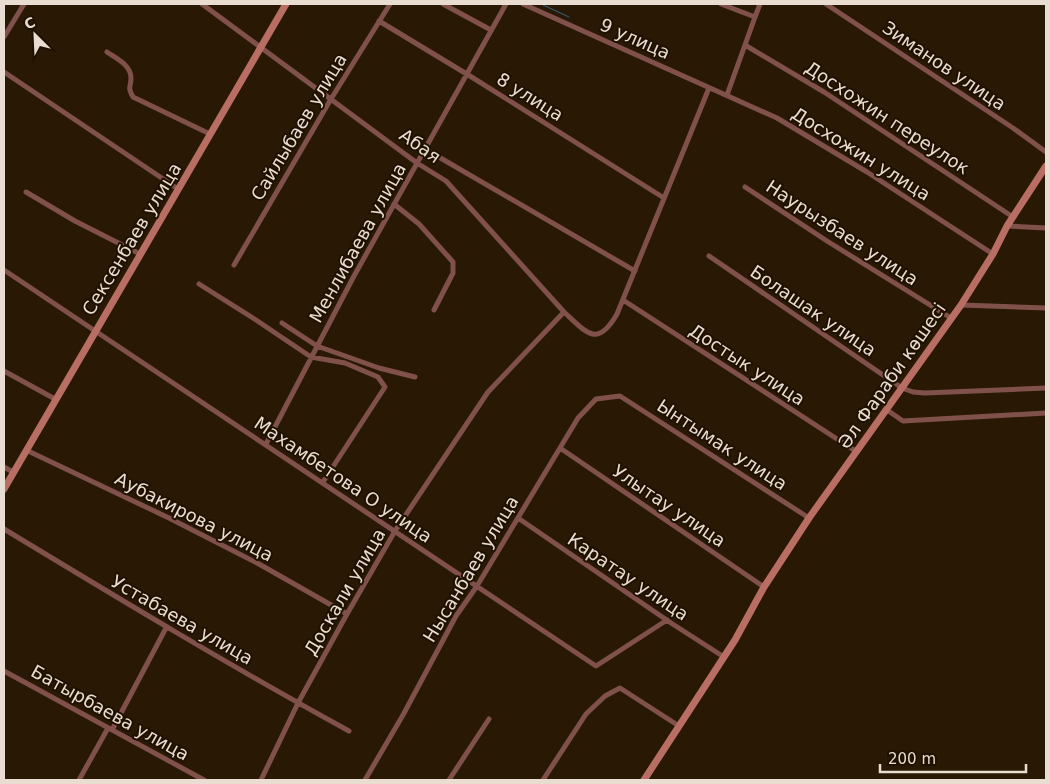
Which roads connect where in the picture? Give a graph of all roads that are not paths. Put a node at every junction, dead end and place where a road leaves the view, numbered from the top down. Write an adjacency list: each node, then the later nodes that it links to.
1 (24, 4): 14 (street)
2 (202, 4): 16 (street, Абая)
3 (286, 4): 16 (street, Сексенбаев улица)
4 (390, 4): 12 (street, Сайлыбаев улица)
5 (444, 4): 13 (street)
6 (506, 4): 13 (street, Менлибаева улица)
7 (523, 4): 20 (street, 9 улица)
8 (721, 4): 11 (street)
9 (760, 4): 11 (street)
10 (826, 4): 25 (street, Зиманов улица)
11 (755, 17): 15 (street)
12 (379, 21): 19 (street, 8 улица); 22 (street, Сайлыбаев улица)
13 (491, 30): 19 (street, Менлибаева улица)
14 (4, 38)
15 (745, 45): 21 (street); 33 (street, Досхожин переулок)
16 (261, 46): 22 (street, Абая); 23 (street, Сексенбаев улица)
17 (106, 52): 23 (street)
18 (4, 72): 29 (street)
19 (466, 74): 24 (street, Менлибаева улица); 31 (street, 8 улица)
20 (709, 88): 21 (street, Досхожин улица); 31 (street)
21 (727, 95): 37 (street, Досхожин улица)
22 (331, 99): 26 (street, Абая); 39 (street, Сайлыбаев улица)
23 (210, 134): 29 (street, Сексенбаев улица)
24 (425, 149): 26 (street, Менлибаева улица); 41 (street)
25 (1046, 152)
26 (417, 163): 32 (street, Менлибаева улица); 47 (street, Абая)
27 (1046, 166): 33 (street, Әл Фараби көшесі)
28 (745, 187): 48 (street, Наурызбаев улица)
29 (178, 189): 36 (street, Сексенбаев улица)
30 (26, 192): 36 (street)
31 (664, 198): 41 (street)
32 (394, 204): 46 (street); 51 (street, Менлибаева улица)
33 (1012, 217): 34 (street, Әл Фараби көшесі)
34 (1007, 226): 35 (street); 37 (street, Әл Фараби көшесі)
35 (1046, 228)
36 (140, 254): 50 (street, Сексенбаев улица)
37 (993, 254): 44 (street, Әл Фараби көшесі)
38 (709, 256): 55 (street, Болашак улица)
39 (234, 265)
40 (4, 270): 50 (street, Махамбетова О улица)
41 (634, 270): 43 (street)
42 (199, 284): 52 (street)
43 (623, 300): 47 (street, Абая); 64 (street, Достык улица)
44 (961, 305): 45 (street); 48 (street, Әл Фараби көшесі)
45 (1046, 308)
46 (434, 310)
47 (564, 312): 72 (street, Доскали улица)
48 (951, 318): 55 (street, Әл Фараби көшесі)
49 (282, 322): 51 (street)
50 (94, 331): 58 (street, Сексенбаев улица); 61 (street, Махамбетова О улица)
51 (317, 346): 52 (street, Менлибаева улица); 54 (street)
52 (311, 357): 61 (street, Менлибаева улица); 67 (street)
53 (4, 371): 58 (street)
54 (415, 376)
55 (902, 388): 56 (street); 59 (street, Әл Фараби көшесі)
56 (1046, 388)
57 (620, 396): 62 (street, Нысанбаев улица); 70 (street, Ынтымак улица)
58 (55, 399): 63 (street, Сексенбаев улица)
59 (887, 410): 60 (street); 64 (street, Әл Фараби көшесі)
60 (1046, 413)
61 (266, 444): 67 (street, Махамбетова О улица)
62 (560, 448): 69 (street, Нысанбаев улица); 74 (street, Улытау улица)
63 (26, 450): 66 (street, Сексенбаев улица); 75 (street, Аубакирова улица)
64 (857, 452): 70 (street, Әл Фараби көшесі)
65 (4, 467): 66 (street)
66 (13, 472): 68 (street, Сексенбаев улица)
67 (323, 482): 72 (street, Махамбетова О улица)
68 (4, 489)
69 (518, 518): 73 (street, Нысанбаев улица); 76 (street, Каратау улица)
70 (810, 518): 74 (street, Әл Фараби көшесі)
71 (4, 529): 77 (street, Устабаева улица)
72 (395, 531): 73 (street, Махамбетова О улица); 75 (street, Доскали улица)
73 (477, 586): 76 (street, Махамбетова О улица); 88 (street, Нысанбаев улица)
74 (764, 587): 78 (street, Әл Фараби көшесі)
75 (347, 614): 80 (street, Доскали улица)
76 (667, 620): 78 (street, Каратау улица)
77 (166, 628): 80 (street, Устабаева улица); 83 (street)
78 (724, 657): 82 (street)
79 (4, 671): 83 (street, Батырбаева улица)
80 (298, 703): 84 (street, Устабаева улица); 87 (street, Доскали улица)
81 (489, 719): 89 (street)
82 (679, 726): 90 (street); 91 (street)
83 (110, 729): 85 (street); 86 (street, Батырбаева улица)
84 (349, 731)
85 (79, 780)
86 (204, 780)
87 (261, 780)
88 (365, 780)
89 (449, 780)
90 (543, 780)
91 (644, 780)

